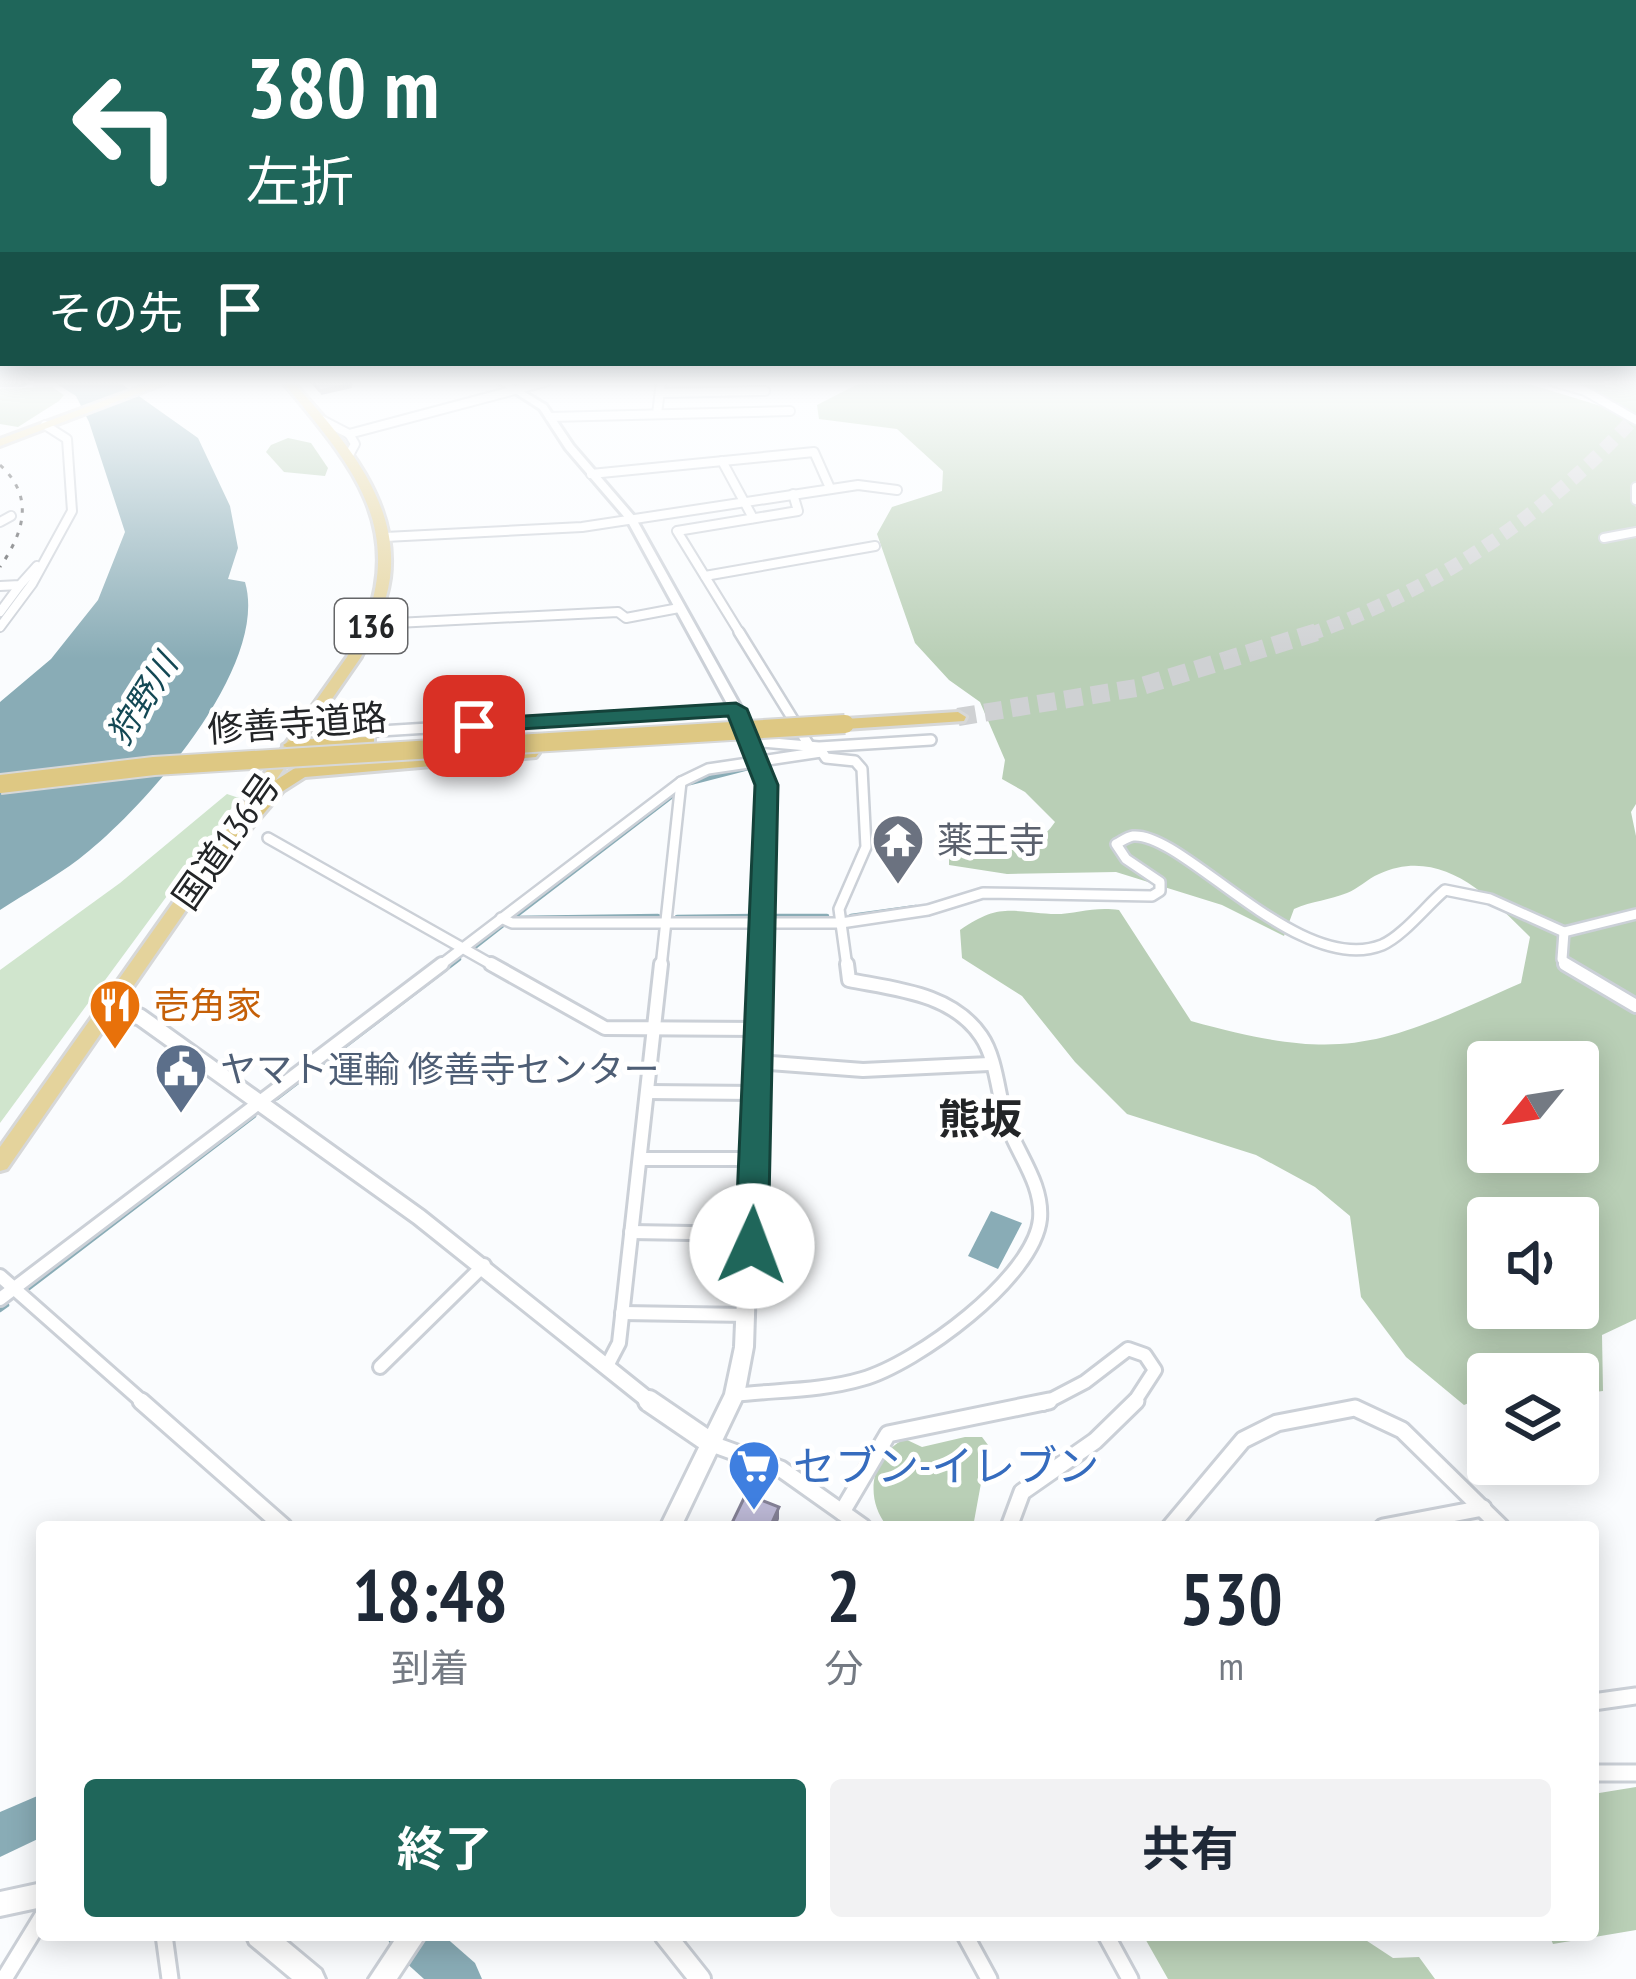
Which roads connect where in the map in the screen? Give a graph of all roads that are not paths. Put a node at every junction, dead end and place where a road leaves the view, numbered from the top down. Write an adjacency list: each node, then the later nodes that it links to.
1 (71, 474): 22 (street)
2 (361, 474): 19 (highway, 国道136号 / 136)
3 (591, 474): 15 (main road)
4 (729, 474): 11 (street)
5 (824, 474): 6 (street)
6 (830, 488): 8 (street); 9 (street)
7 (1636, 488): 10 (street)
8 (897, 490)
9 (794, 494): 11 (street); 14 (street)
10 (1636, 500)
11 (742, 502): 12 (street); 14 (street)
12 (667, 514): 15 (street); 17 (street)
13 (11, 517): 16 (street)
14 (753, 518): 17 (street)
15 (631, 519): 19 (street); 26 (main road)
16 (0, 522)
17 (677, 531): 23 (street)
18 (1636, 532): 20 (street)
19 (385, 537): 38 (highway, 国道136号 / 136)
20 (1604, 538)
21 (875, 546): 23 (street)
22 (49, 556): 24 (street); 29 (street)
23 (705, 576): 37 (street)
24 (20, 585): 25 (street); 27 (street)
25 (0, 586)
26 (680, 608): 28 (street); 30 (main road)
27 (0, 612)
28 (397, 623)
29 (0, 627)
30 (736, 709): 34 (street); 36 (main road)
31 (958, 717): 32 (highway, 修善寺道路)
32 (844, 724): 33 (highway, 修善寺道路, bridge); 40 (highway, bridge)
33 (786, 726): 34 (highway, bridge); 42 (highway, 修善寺道路, bridge)
34 (335, 739): 38 (highway)
35 (931, 740): 37 (street)
36 (750, 741): 37 (street); 39 (main road)
37 (817, 748): 39 (street); 49 (street)
38 (287, 752): 40 (highway); 44 (highway, 国道136号 / 136)
39 (760, 761): 41 (street); 48 (main road)
40 (327, 767): 44 (highway)
41 (681, 782): 46 (street); 47 (street)
42 (0, 784)
43 (268, 838): 51 (street)
44 (217, 856): 53 (highway, 国道136号 / 136)
45 (1636, 914): 50 (street)
46 (501, 918): 47 (street); 51 (street)
47 (667, 921): 48 (street); 54 (street)
48 (763, 922): 49 (street); 55 (main road)
49 (841, 923): 50 (street); 57 (street)
50 (1564, 932): 52 (street)
51 (459, 950): 54 (street); 60 (street)
52 (1636, 1006)
53 (107, 1009): 60 (street); 63 (highway, 国道136号 / 136)
54 (654, 1029): 55 (street); 58 (street)
55 (758, 1029): 56 (main road)
56 (757, 1062): 57 (street); 59 (main road)
57 (989, 1064): 74 (street)
58 (648, 1093): 59 (street); 62 (street)
59 (756, 1093): 61 (main road)
60 (257, 1102): 66 (street); 68 (street)
61 (755, 1159): 62 (street); 65 (main road)
62 (640, 1160): 64 (street)
63 (0, 1163)
64 (631, 1232): 65 (street); 70 (street)
65 (752, 1234): 71 (main road)
66 (484, 1265): 72 (street); 73 (street)
67 (0, 1276): 68 (street)
68 (14, 1288): 69 (street); 78 (street)
69 (0, 1299)
70 (622, 1313): 71 (street); 72 (street)
71 (748, 1315): 74 (main road)
72 (608, 1366): 75 (street)
73 (380, 1367)
74 (734, 1395): 75 (main road)
75 (712, 1444): 77 (street); 79 (main road)
76 (1483, 1508): 82 (street); 83 (street); 84 (street)
77 (842, 1512): 80 (street); 81 (street)
78 (277, 1521)
79 (673, 1521)
80 (855, 1521)
81 (1010, 1521)
82 (1175, 1521)
83 (1415, 1521)
84 (1495, 1521)
85 (1636, 1696): 86 (street)
86 (1599, 1701)
87 (1636, 1773): 88 (street)
88 (1599, 1774)
89 (36, 1896): 90 (main road)
90 (0, 1904)
91 (36, 1927): 98 (street)
92 (165, 1941): 99 (street)
93 (266, 1941): 100 (main road)
94 (409, 1941): 101 (main road)
95 (669, 1941): 102 (street)
96 (968, 1941): 103 (street)
97 (1109, 1941): 104 (street)
98 (4, 1979)
99 (170, 1979)
100 (312, 1979)
101 (382, 1979)
102 (700, 1979)
103 (988, 1979)
104 (1130, 1979)

